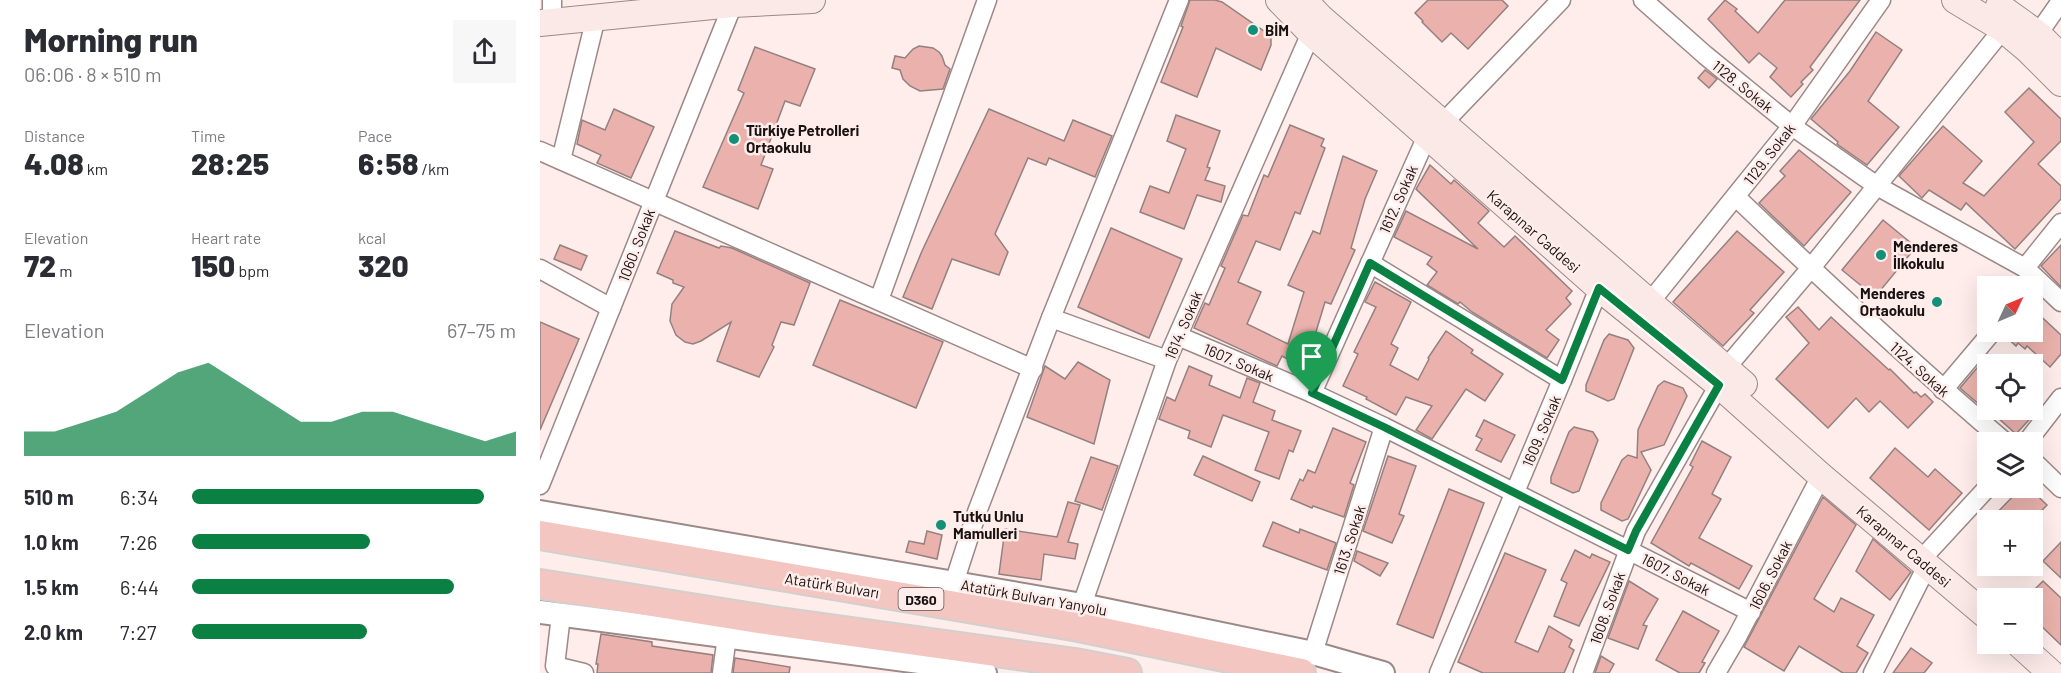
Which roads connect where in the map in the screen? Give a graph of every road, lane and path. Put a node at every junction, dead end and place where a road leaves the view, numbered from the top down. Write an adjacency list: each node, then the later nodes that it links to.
1 (642, 0): 14 (main road)
2 (812, 0): 13 (main road)
3 (987, 0): 36 (street)
4 (1179, 0): 40 (street)
5 (1279, 0): 17 (main road, Karapınar Caddesi)
6 (1304, 0): 22 (main road, Karapınar Caddesi)
7 (1562, 0): 22 (street)
8 (1643, 0): 21 (street, 1128. Sokak)
9 (1881, 0): 21 (street, 1129. Sokak)
10 (1955, 0): 16 (main road)
11 (1989, 0): 18 (main road)
12 (2061, 1): 18 (street)
13 (733, 4): 15 (main road); 27 (street, 1060. Sokak)
14 (546, 10): 15 (main road)
15 (596, 17): 24 (street)
16 (2003, 29): 20 (main road); 25 (street)
17 (1311, 33): 22 (main road, Karapınar Caddesi); 41 (street, 1614. Sokak)
18 (2038, 34): 19 (main road)
19 (2061, 57)
20 (2061, 83)
21 (1792, 126): 25 (street, 1128. Sokak); 26 (street, 1129. Sokak)
22 (1435, 129): 29 (street, 1612. Sokak); 34 (main road, Karapınar Caddesi); 37 (main road, Karapınar Caddesi)
23 (540, 151): 24 (street)
24 (561, 160): 27 (street)
25 (1877, 186): 31 (street); 32 (street, 1128. Sokak)
26 (1736, 197): 31 (street, 1124. Sokak); 37 (street, 1129. Sokak)
27 (652, 202): 36 (street); 39 (street, 1060. Sokak)
28 (2061, 222): 33 (street)
29 (1370, 263): 46 (street); 48 (street, 1612. Sokak)
30 (540, 269): 39 (street)
31 (1810, 269): 45 (street); 47 (street, 1124. Sokak)
32 (2028, 276)
33 (2032, 276)
34 (1599, 288): 45 (main road, Karapınar Caddesi); 46 (street, 1609. Sokak)
35 (2043, 288): 38 (street, 1128. Sokak)
36 (879, 300): 44 (street)
37 (1650, 302): 45 (main road, Karapınar Caddesi)
38 (2061, 302)
39 (611, 308): 55 (street, 1060. Sokak)
40 (1051, 318): 43 (street); 44 (street)
41 (1178, 336): 43 (street, 1614. Sokak); 48 (street, 1607. Sokak)
42 (1984, 342): 47 (street)
43 (1167, 360): 70 (street, 1614. Sokak)
44 (1033, 369): 63 (street)
45 (1723, 376): 54 (main road, Karapınar Caddesi); 61 (street, 1608. Sokak); 62 (main road, Karapınar Caddesi)
46 (1562, 380): 57 (street, 1609. Sokak)
47 (1943, 390): 51 (street, 1124. Sokak)
48 (1312, 393): 50 (street, 1607. Sokak)
49 (2061, 398): 52 (street)
50 (1384, 427): 57 (street, 1607. Sokak); 74 (street, 1613. Sokak)
51 (1993, 432)
52 (2035, 432)
53 (2043, 471): 56 (street)
54 (1821, 476): 62 (main road, Karapınar Caddesi); 68 (street, 1606. Sokak)
55 (540, 486)
56 (2061, 488)
57 (1515, 493): 61 (street, 1607. Sokak); 82 (street, 1609. Sokak)
58 (1979, 498): 62 (street)
59 (540, 512): 65 (street, Atatürk Bulvarı Yanyolu)
60 (540, 535): 65 (highway, Atatürk Bulvarı / D360)
61 (1628, 550): 68 (street, 1607. Sokak); 83 (street, 1608. Sokak)
62 (1928, 558): 66 (main road, Karapınar Caddesi); 67 (main road, Karapınar Caddesi); 85 (street)
63 (954, 583): 65 (street, Atatürk Bulvarı Yanyolu); 70 (street, Atatürk Bulvarı Yanyolu)
64 (540, 584): 80 (highway)
65 (906, 586): 70 (highway, Atatürk Bulvarı / D360)
66 (1977, 594)
67 (1977, 606)
68 (1751, 612): 84 (street, 1606. Sokak)
69 (550, 613): 71 (street); 77 (street)
70 (1080, 616): 74 (highway, Atatürk Bulvarı / D360)
71 (727, 636): 75 (street); 78 (street)
72 (2043, 651): 76 (main road)
73 (2030, 654): 86 (main road)
74 (1307, 663): 81 (street)
75 (919, 667): 79 (street)
76 (2061, 667)
77 (584, 673)
78 (722, 673)
79 (985, 673)
80 (1126, 673)
81 (1383, 673)
82 (1440, 673)
83 (1583, 673)
84 (1716, 673)
85 (1873, 673)
86 (2051, 673)

